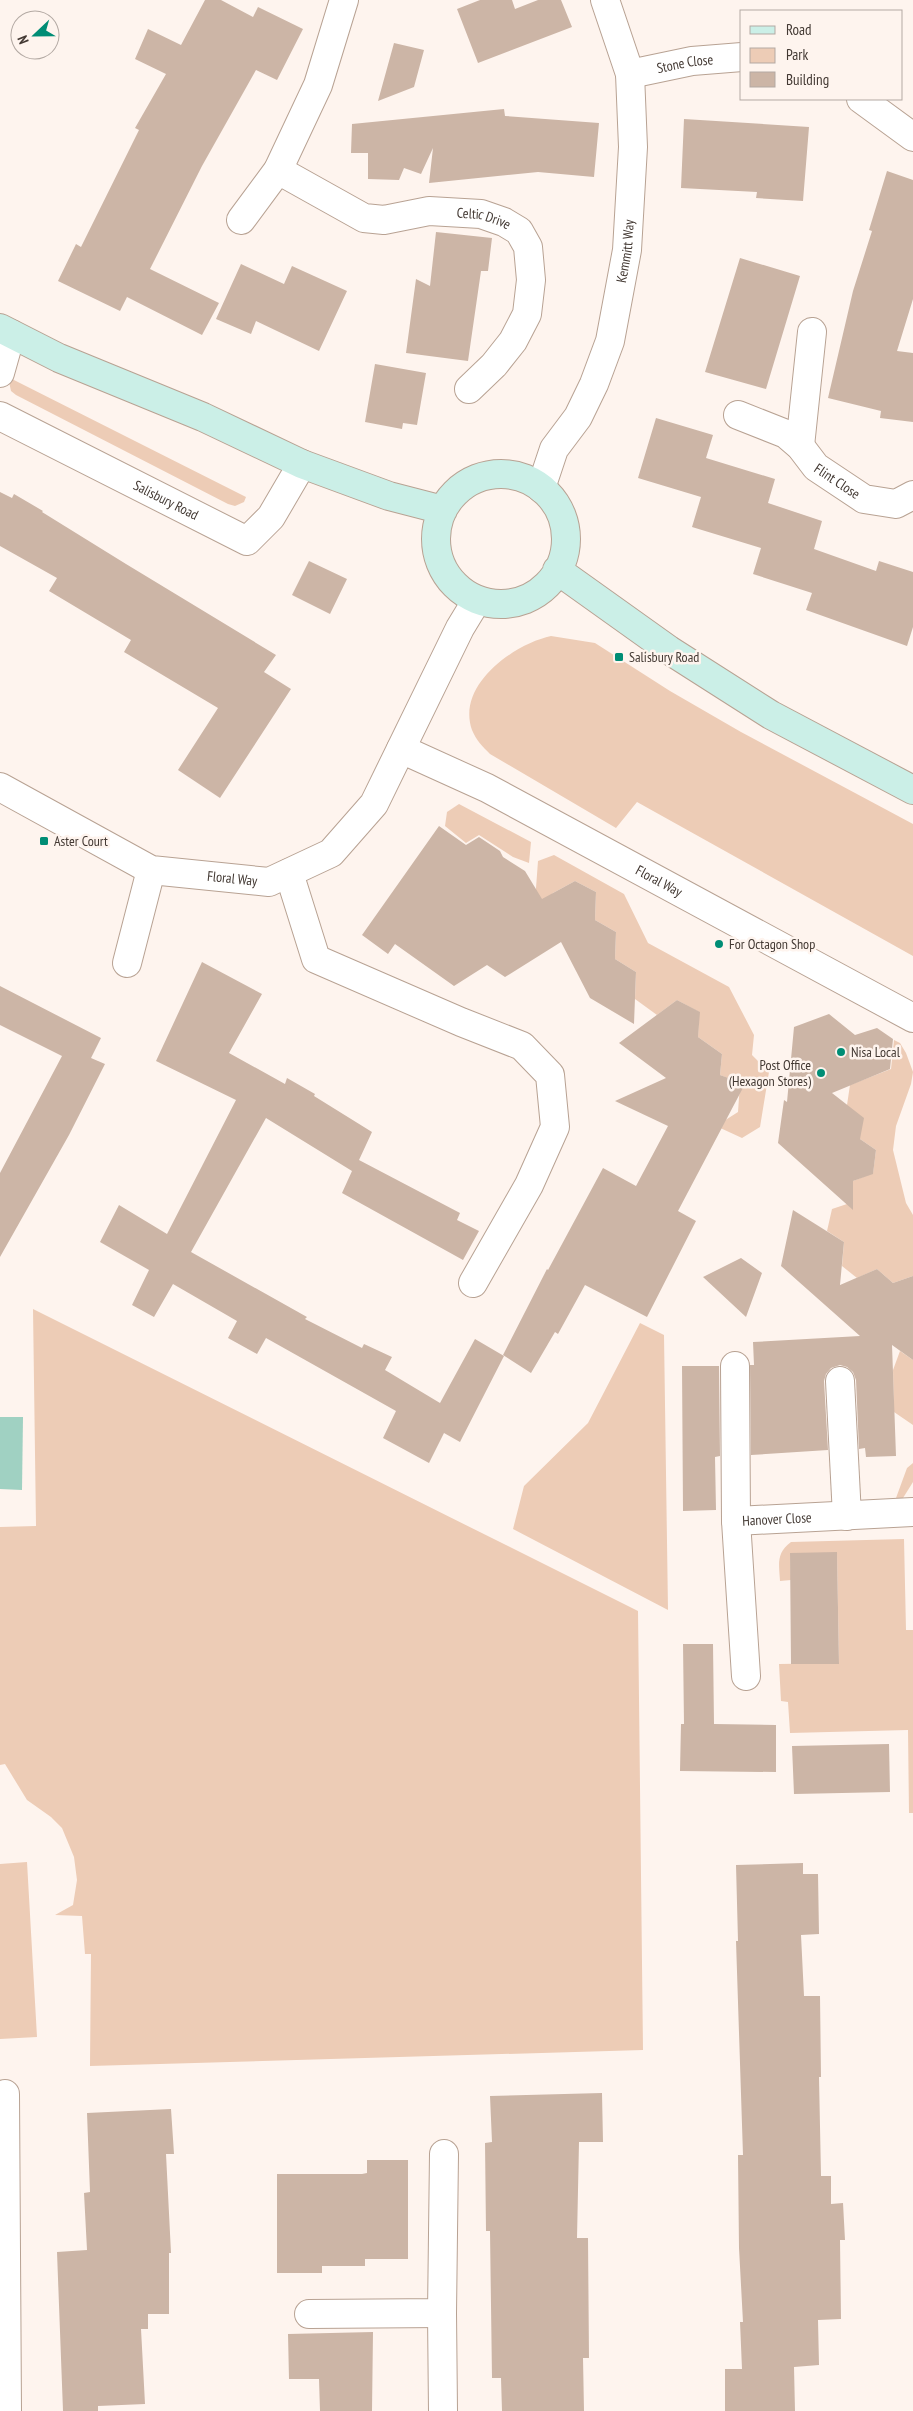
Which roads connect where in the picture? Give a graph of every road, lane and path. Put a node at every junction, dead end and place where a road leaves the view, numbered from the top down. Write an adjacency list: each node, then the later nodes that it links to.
1 (344, 0): 7 (street)
2 (605, 0): 4 (street, Kemmitt Way)
3 (740, 57): 4 (street, Stone Close)
4 (630, 74): 17 (street, Kemmitt Way)
5 (862, 100): 6 (street)
6 (913, 137)
7 (278, 170): 8 (street); 12 (street, Celtic Drive)
8 (241, 220)
9 (6, 331): 11 (street); 16 (street)
10 (812, 332): 15 (street)
11 (0, 373)
12 (470, 390)
13 (738, 415): 15 (street, Flint Close)
14 (0, 416): 16 (street, Salisbury Road)
15 (800, 446): 18 (street, Flint Close)
16 (302, 464): 19 (street)
17 (541, 488): 19 (street); 20 (street)
18 (913, 495)
19 (442, 510): 21 (street)
20 (557, 570): 21 (street); 24 (street)
21 (477, 600): 22 (street, Floral Way)
22 (401, 749): 26 (street, Floral Way); 28 (street, Floral Way)
23 (0, 787): 25 (street, Floral Way)
24 (913, 790)
25 (151, 870): 26 (street, Floral Way); 27 (street)
26 (289, 873): 29 (street)
27 (128, 963)
28 (913, 1018)
29 (473, 1283)
30 (735, 1366): 34 (street)
31 (840, 1381): 33 (street)
32 (913, 1512): 33 (street, Hanover Close)
33 (847, 1516): 34 (street, Hanover Close)
34 (736, 1521): 35 (street, Hanover Close)
35 (746, 1676)
36 (5, 2094): 40 (street)
37 (444, 2154): 38 (street)
38 (442, 2313): 39 (street); 41 (street)
39 (308, 2314)
40 (7, 2411)
41 (443, 2411)

